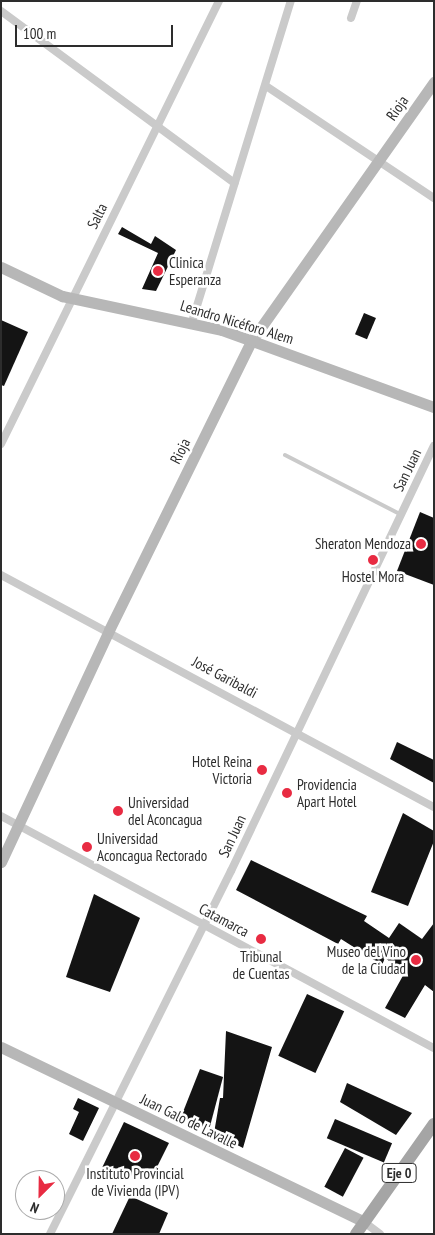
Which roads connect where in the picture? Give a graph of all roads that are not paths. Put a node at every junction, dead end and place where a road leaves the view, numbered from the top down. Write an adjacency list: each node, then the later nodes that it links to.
1 (219, 1): 8 (street, Salta)
2 (291, 1): 7 (street)
3 (357, 1): 5 (street)
4 (1, 11): 8 (street)
5 (352, 18)
6 (434, 82): 9 (street, Rioja)
7 (266, 86): 9 (street); 10 (street)
8 (157, 126): 10 (street); 13 (street, Salta)
9 (378, 160): 11 (street); 15 (street, Rioja)
10 (234, 183): 14 (street)
11 (434, 198)
12 (1, 267): 13 (street, Leandro Nicéforo Alem)
13 (71, 298): 14 (street, Leandro Nicéforo Alem); 17 (street, Salta)
14 (192, 322): 15 (street, Leandro Nicéforo Alem)
15 (252, 340): 16 (street, Leandro Nicéforo Alem); 22 (street, Rioja)
16 (434, 407)
17 (1, 444)
18 (434, 446): 20 (street, San Juan)
19 (285, 455): 20 (lane)
20 (401, 514): 23 (street, San Juan)
21 (1, 575): 22 (street, José Garibaldi)
22 (109, 630): 23 (street, José Garibaldi); 26 (street, Rioja)
23 (296, 732): 24 (street, José Garibaldi); 28 (street, San Juan)
24 (434, 807)
25 (1, 816): 26 (street, Catamarca)
26 (18, 826): 27 (street, Rioja); 28 (street, Catamarca)
27 (1, 862)
28 (204, 924): 30 (street, Catamarca); 31 (street, San Juan)
29 (1, 1047): 31 (street, Juan Galo de Lavalle)
30 (434, 1048)
31 (116, 1103): 33 (street, Juan Galo de Lavalle); 34 (street, San Juan)
32 (434, 1124): 33 (main road, Eje 0)
33 (364, 1222): 35 (main road, Eje 0); 36 (street)
34 (50, 1234)
35 (356, 1234)
36 (380, 1234)

